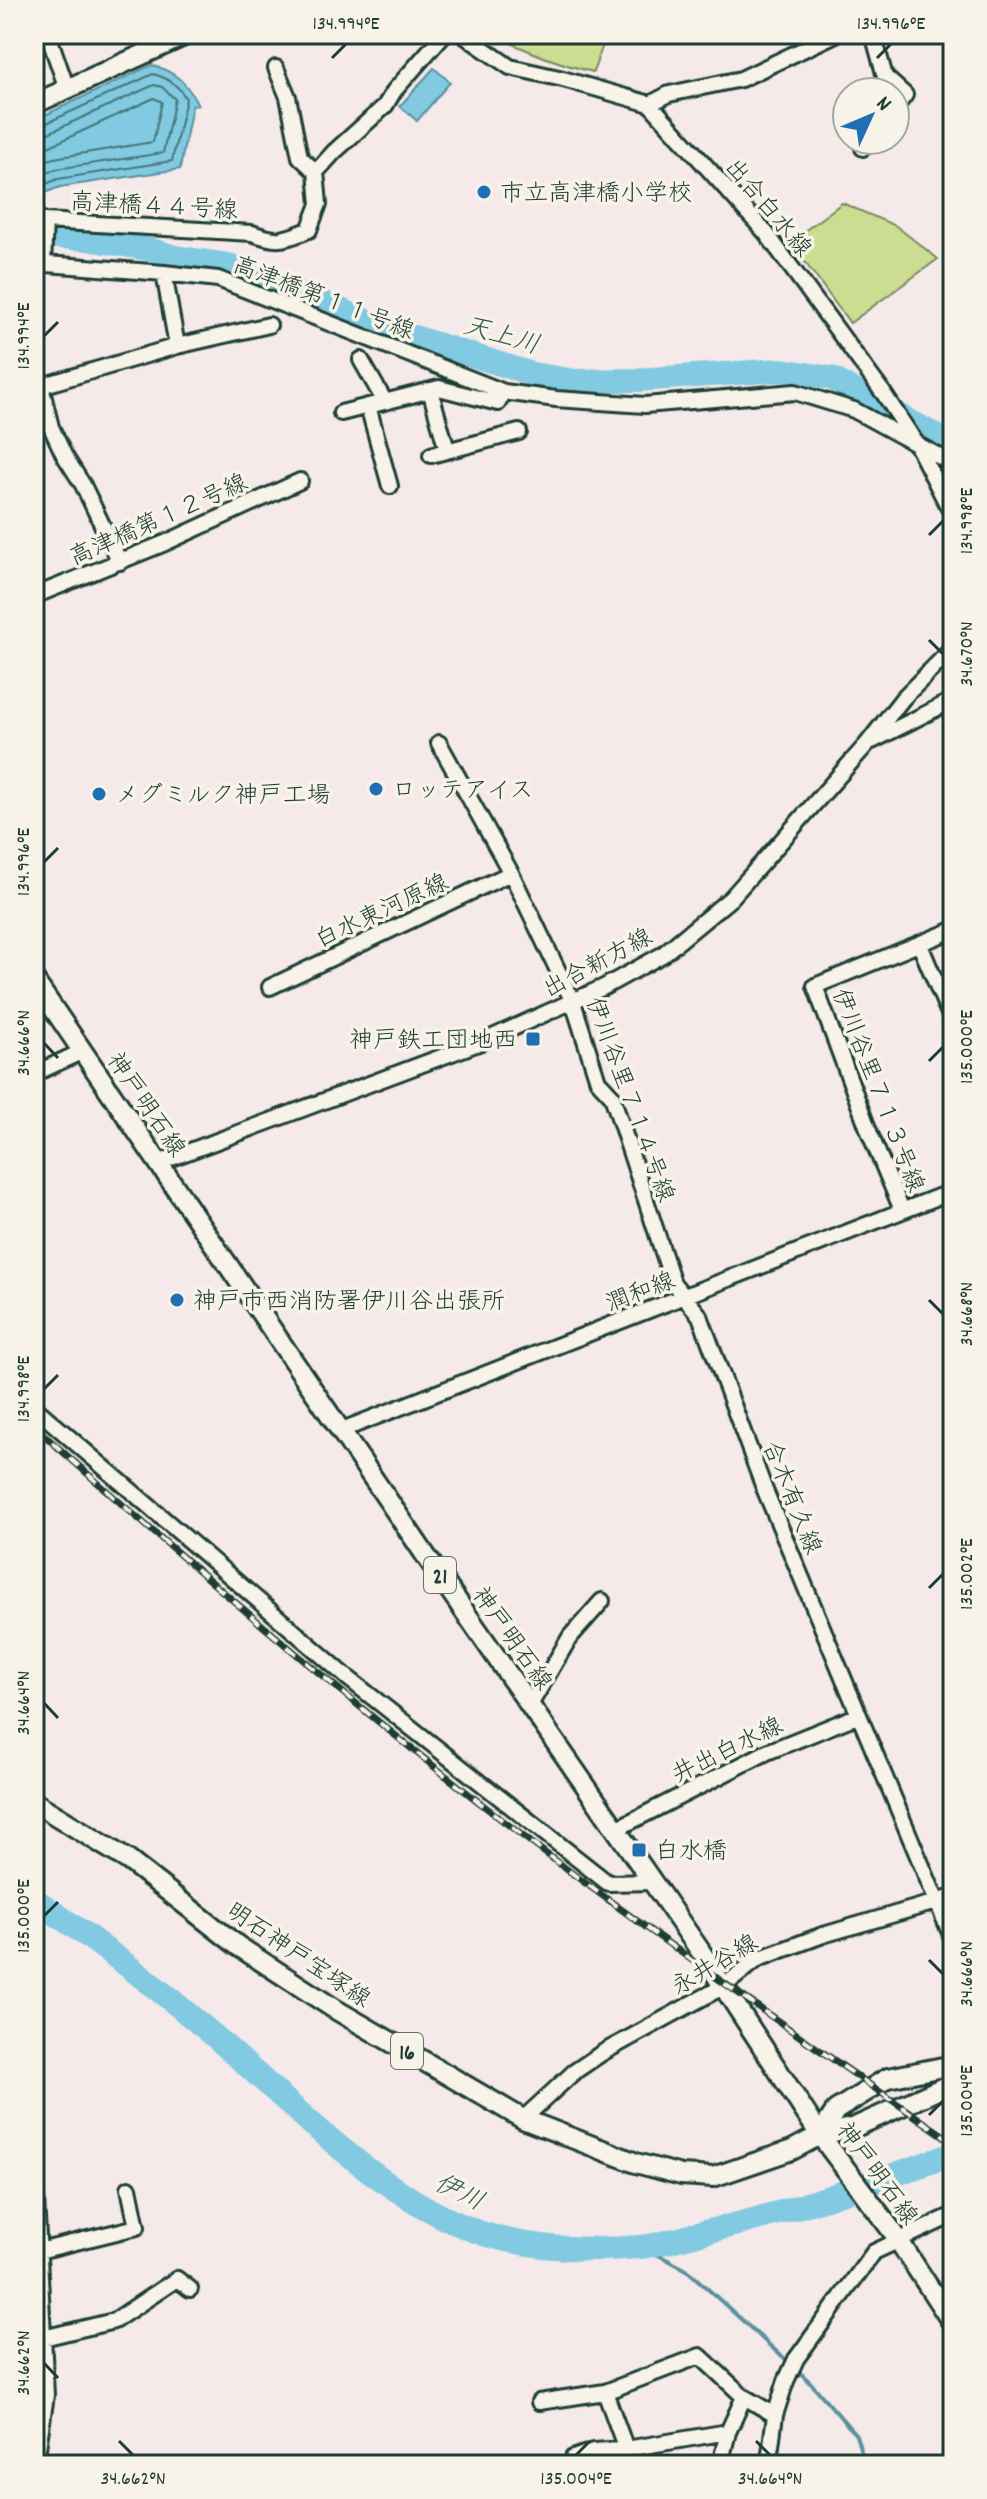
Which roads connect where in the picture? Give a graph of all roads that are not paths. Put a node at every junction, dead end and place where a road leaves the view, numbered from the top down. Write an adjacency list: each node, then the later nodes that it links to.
1 (48, 34): 9 (street)
2 (188, 34): 9 (main road)
3 (444, 34): 12 (street)
4 (462, 34): 11 (street)
5 (836, 34): 11 (street)
6 (873, 34): 8 (street)
7 (276, 68): 12 (street)
8 (885, 76)
9 (67, 89): 10 (main road)
10 (34, 104)
11 (650, 104): 27 (street, 出合白水線)
12 (316, 172): 13 (street, 高津橋４４号線)
13 (40, 219): 14 (street)
14 (38, 263): 15 (street, 高津橋第１１号線)
15 (164, 273): 17 (street); 22 (street, 高津橋第１１号線)
16 (269, 325): 17 (street)
17 (177, 346): 20 (street)
18 (361, 360): 23 (street)
19 (34, 370): 20 (street)
20 (41, 386): 34 (street)
21 (430, 390): 22 (street); 23 (street); 28 (street)
22 (504, 392): 27 (street, 高津橋第１１号線)
23 (385, 402): 24 (street)
24 (368, 406): 25 (street); 32 (street)
25 (341, 413)
26 (519, 432): 28 (street)
27 (916, 443): 30 (street, 高津橋第１１号線); 33 (street, 出合白水線)
28 (447, 450): 29 (street)
29 (431, 455)
30 (953, 464)
31 (300, 481): 34 (street, 高津橋第１２号線)
32 (390, 486)
33 (953, 516)
34 (120, 562): 35 (street, 高津橋第１２号線)
35 (34, 596)
36 (953, 648): 39 (street, 出合新方線)
37 (953, 700): 39 (street)
38 (439, 743): 40 (street, 伊川谷里７１４号線)
39 (867, 744): 45 (street, 出合新方線)
40 (511, 873): 44 (street, 白水東河原線); 45 (street, 伊川谷里７１４号線)
41 (953, 930): 42 (street)
42 (920, 945): 46 (street); 51 (street, 伊川谷里７１３号線)
43 (34, 980): 47 (main road, 神戸明石線 / 21)
44 (270, 987)
45 (573, 1002): 49 (street, 出合新方線); 52 (street, 伊川谷里７１４号線)
46 (953, 1023)
47 (83, 1051): 48 (street); 49 (main road, 神戸明石線 / 21)
48 (34, 1074)
49 (158, 1163): 54 (main road, 神戸明石線 / 21)
50 (953, 1191): 51 (street, 潤和線)
51 (902, 1210): 52 (street, 潤和線)
52 (686, 1296): 54 (street, 潤和線); 57 (street, 合木有久線)
53 (34, 1407): 60 (street)
54 (342, 1430): 56 (main road, 神戸明石線 / 21)
55 (602, 1601): 56 (street)
56 (530, 1705): 59 (main road, 神戸明石線 / 21)
57 (859, 1715): 59 (street, 井出白水線); 62 (street, 合木有久線)
58 (34, 1802): 67 (main road, 明石神戸宝塚線 / 16)
59 (616, 1829): 60 (main road, 神戸明石線 / 21)
60 (653, 1882): 64 (main road, 神戸明石線 / 21)
61 (953, 1897): 62 (street, 永井谷線)
62 (937, 1902): 63 (street, 合木有久線); 64 (street, 永井谷線)
63 (953, 1940)
64 (724, 1986): 67 (street, 永井谷線); 68 (main road, 神戸明石線 / 21)
65 (953, 2065): 68 (main road, 明石神戸宝塚線 / 16)
66 (953, 2083): 68 (main road, 明石神戸宝塚線 / 16)
67 (523, 2119): 68 (main road, 明石神戸宝塚線 / 16)
68 (820, 2135): 72 (main road, 神戸明石線 / 21)
69 (129, 2188): 73 (street)
70 (35, 2198): 73 (street)
71 (953, 2215): 72 (street)
72 (895, 2236): 75 (main road, 神戸明石線 / 21); 80 (street)
73 (39, 2251): 76 (street)
74 (190, 2289): 76 (street)
75 (953, 2324)
76 (43, 2338): 82 (street)
77 (605, 2392): 78 (street); 79 (street); 83 (street)
78 (744, 2397): 80 (street); 81 (street)
79 (539, 2402)
80 (775, 2415): 87 (street)
81 (728, 2432): 83 (street); 86 (street)
82 (36, 2441): 84 (street)
83 (626, 2449): 85 (street)
84 (38, 2465)
85 (571, 2465)
86 (720, 2465)
87 (772, 2465)

